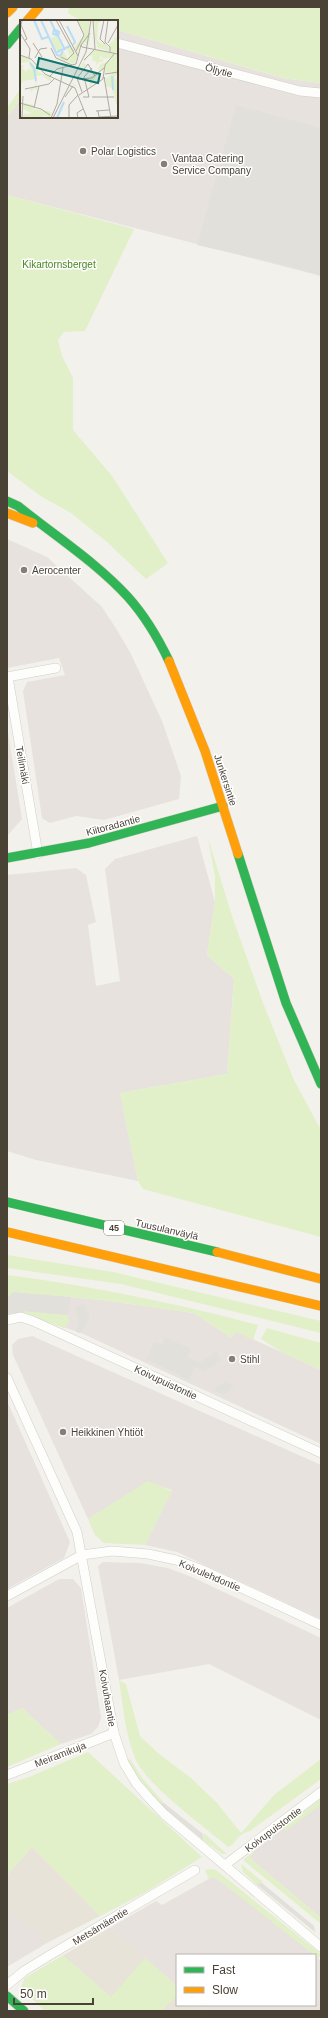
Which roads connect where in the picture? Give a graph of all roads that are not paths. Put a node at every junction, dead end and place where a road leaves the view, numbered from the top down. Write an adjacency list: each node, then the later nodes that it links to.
1 (13, 7): 3 (main road)
2 (39, 7): 4 (main road)
3 (7, 13)
4 (28, 20)
5 (20, 29): 7 (main road)
6 (118, 43): 8 (street, Öljytie)
7 (7, 45)
8 (321, 93)
9 (7, 501): 11 (main road, Junkersintie)
10 (7, 513): 11 (main road, Junkersintie)
11 (42, 526): 14 (main road, Junkersintie)
12 (56, 668): 13 (street, Teilimäki)
13 (7, 677): 15 (street, Teilimäki)
14 (223, 806): 15 (main road, Kiitoradantie); 17 (main road, Junkersintie)
15 (38, 854): 16 (main road, Kiitoradantie)
16 (7, 858)
17 (321, 1084)
18 (7, 1202): 20 (main road, Tuusulanväylä / 45)
19 (7, 1232): 21 (main road)
20 (321, 1279)
21 (321, 1306)
22 (9, 1319): 24 (street, Koivupuistontie)
23 (7, 1378): 25 (street, Koivuhaantie)
24 (321, 1453)
25 (82, 1555): 26 (street, Koivulehdontie); 27 (street, Koivulehdontie); 28 (street, Koivuhaantie)
26 (7, 1596)
27 (321, 1625)
28 (114, 1733): 29 (street, Meiramikuja); 31 (street, Koivuhaantie)
29 (7, 1775)
30 (321, 1792): 31 (street, Koivupuistontie)
31 (226, 1865): 33 (street, Koivuhaantie)
32 (195, 1870): 34 (street, Metsämäentie)
33 (321, 1947)
34 (7, 1985)
35 (7, 1996): 36 (main road)
36 (24, 2011)

